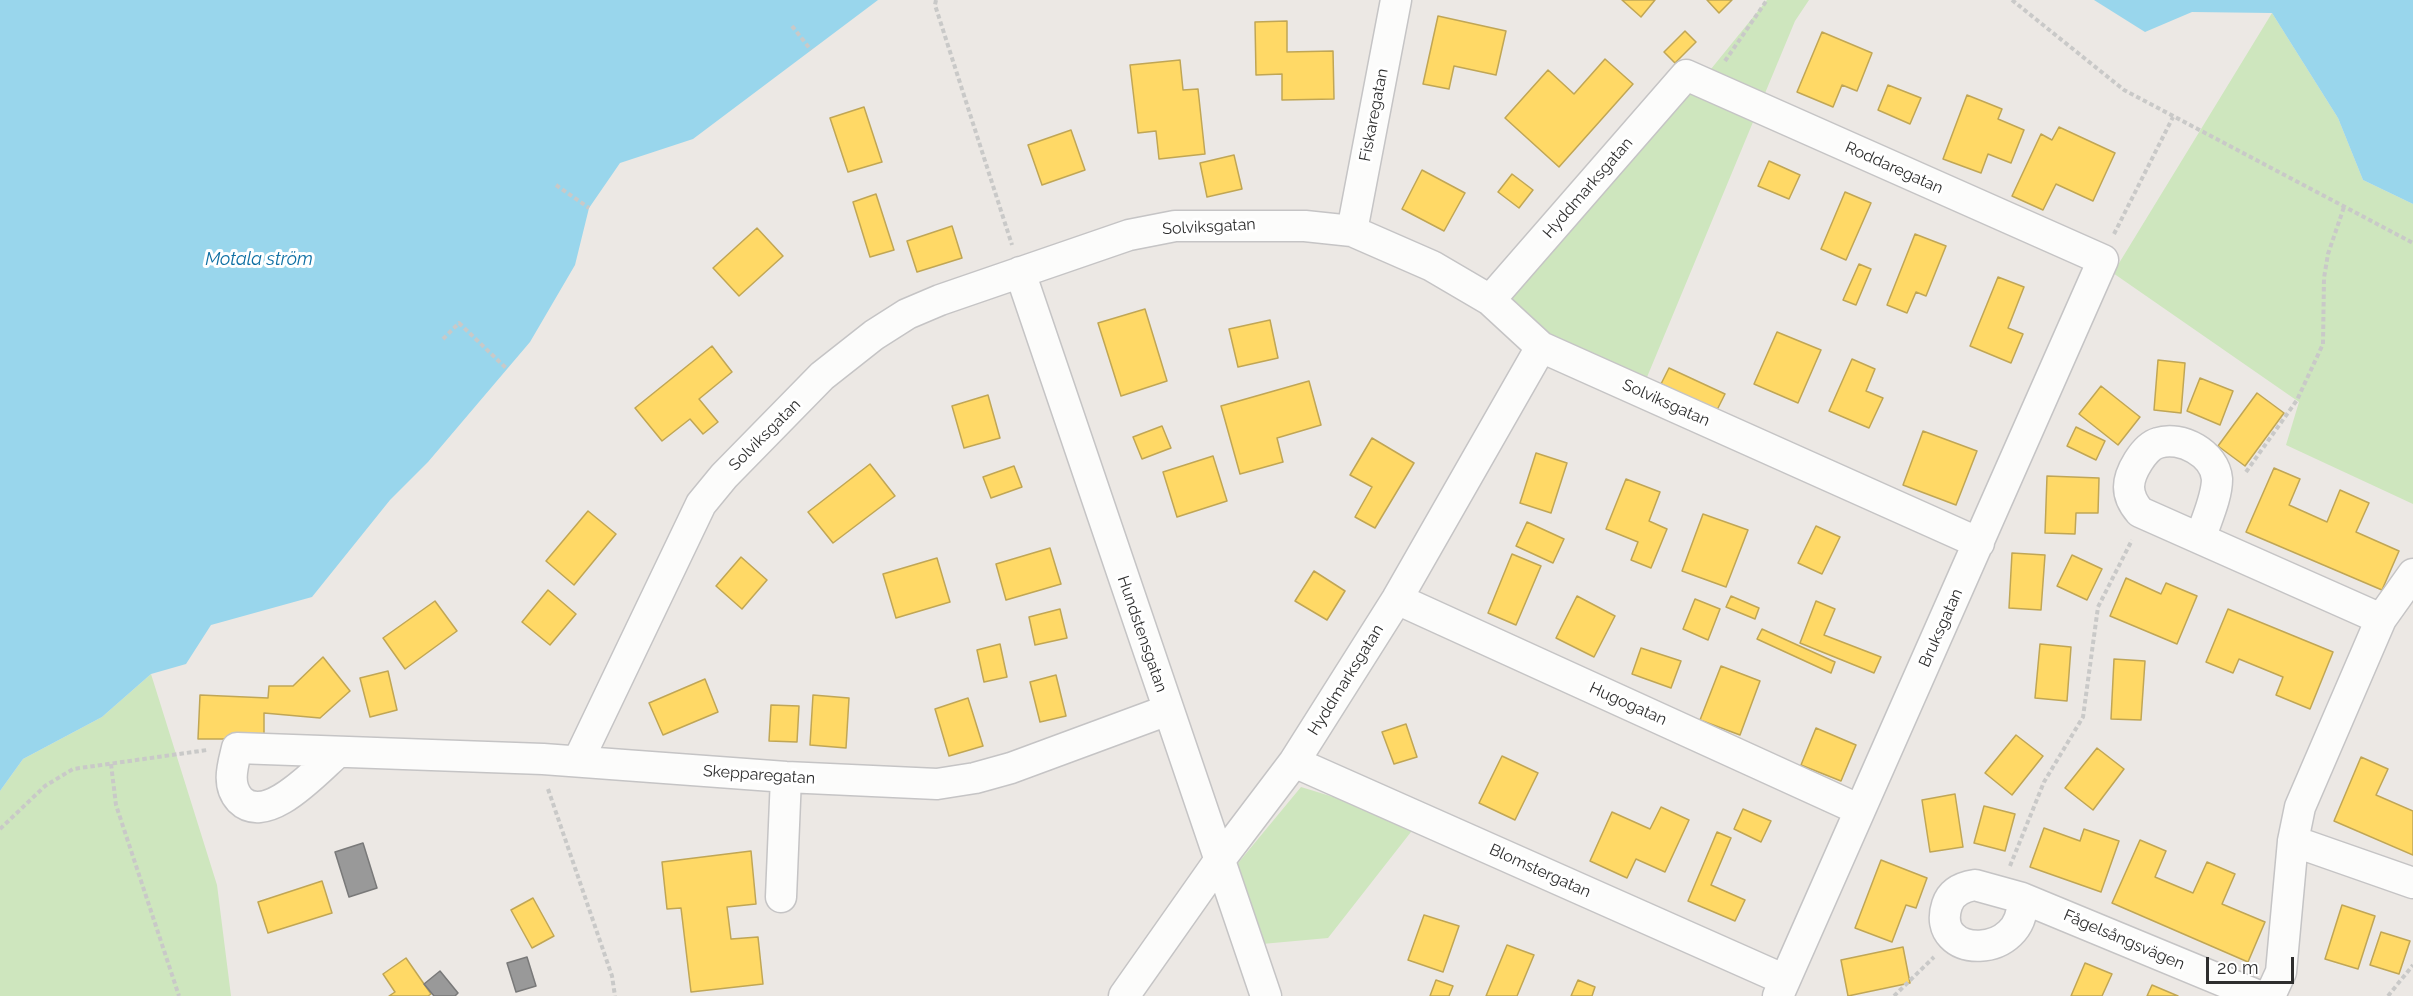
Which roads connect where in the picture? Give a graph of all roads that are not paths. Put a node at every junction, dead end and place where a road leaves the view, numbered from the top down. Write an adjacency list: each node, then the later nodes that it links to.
1 (1396, 0): 3 (street, Fiskaregatan)
2 (1697, 81): 4 (street, Roddaregatan); 6 (street, Hyddmarksgatan)
3 (1352, 231): 5 (street, Solviksgatan); 6 (street, Solviksgatan)
4 (2103, 260): 9 (street, Bruksgatan)
5 (1020, 272): 13 (street, Hundstensgatan); 15 (street, Solviksgatan)
6 (1490, 300): 7 (street, Solviksgatan)
7 (1541, 347): 9 (street, Solviksgatan); 11 (street, Hyddmarksgatan)
8 (2201, 537): 8 (street); 12 (street)
9 (1979, 543): 18 (street, Bruksgatan)
10 (2413, 574): 12 (street)
11 (1397, 599): 16 (street, Hyddmarksgatan); 18 (street, Hugogatan)
12 (2381, 619): 19 (street)
13 (1168, 710): 17 (street, Skepparegatan); 20 (street, Hundstensgatan)
14 (338, 752): 14 (street, Skepparegatan); 15 (street, Skepparegatan)
15 (578, 761): 17 (street, Skepparegatan)
16 (1294, 762): 20 (street, Hyddmarksgatan); 24 (street, Blomstergatan)
17 (786, 777): 23 (street)
18 (1860, 810): 24 (street, Bruksgatan)
19 (2294, 841): 21 (street); 28 (street)
20 (1219, 861): 25 (street, Hyddmarksgatan); 26 (street, Hundstensgatan)
21 (2413, 883)
22 (2011, 895): 22 (street, Fågelsångsvägen); 27 (street, Fågelsångsvägen)
23 (781, 897)
24 (1781, 988)
25 (1124, 996)
26 (1266, 996)
27 (2259, 996)
28 (2270, 996)

